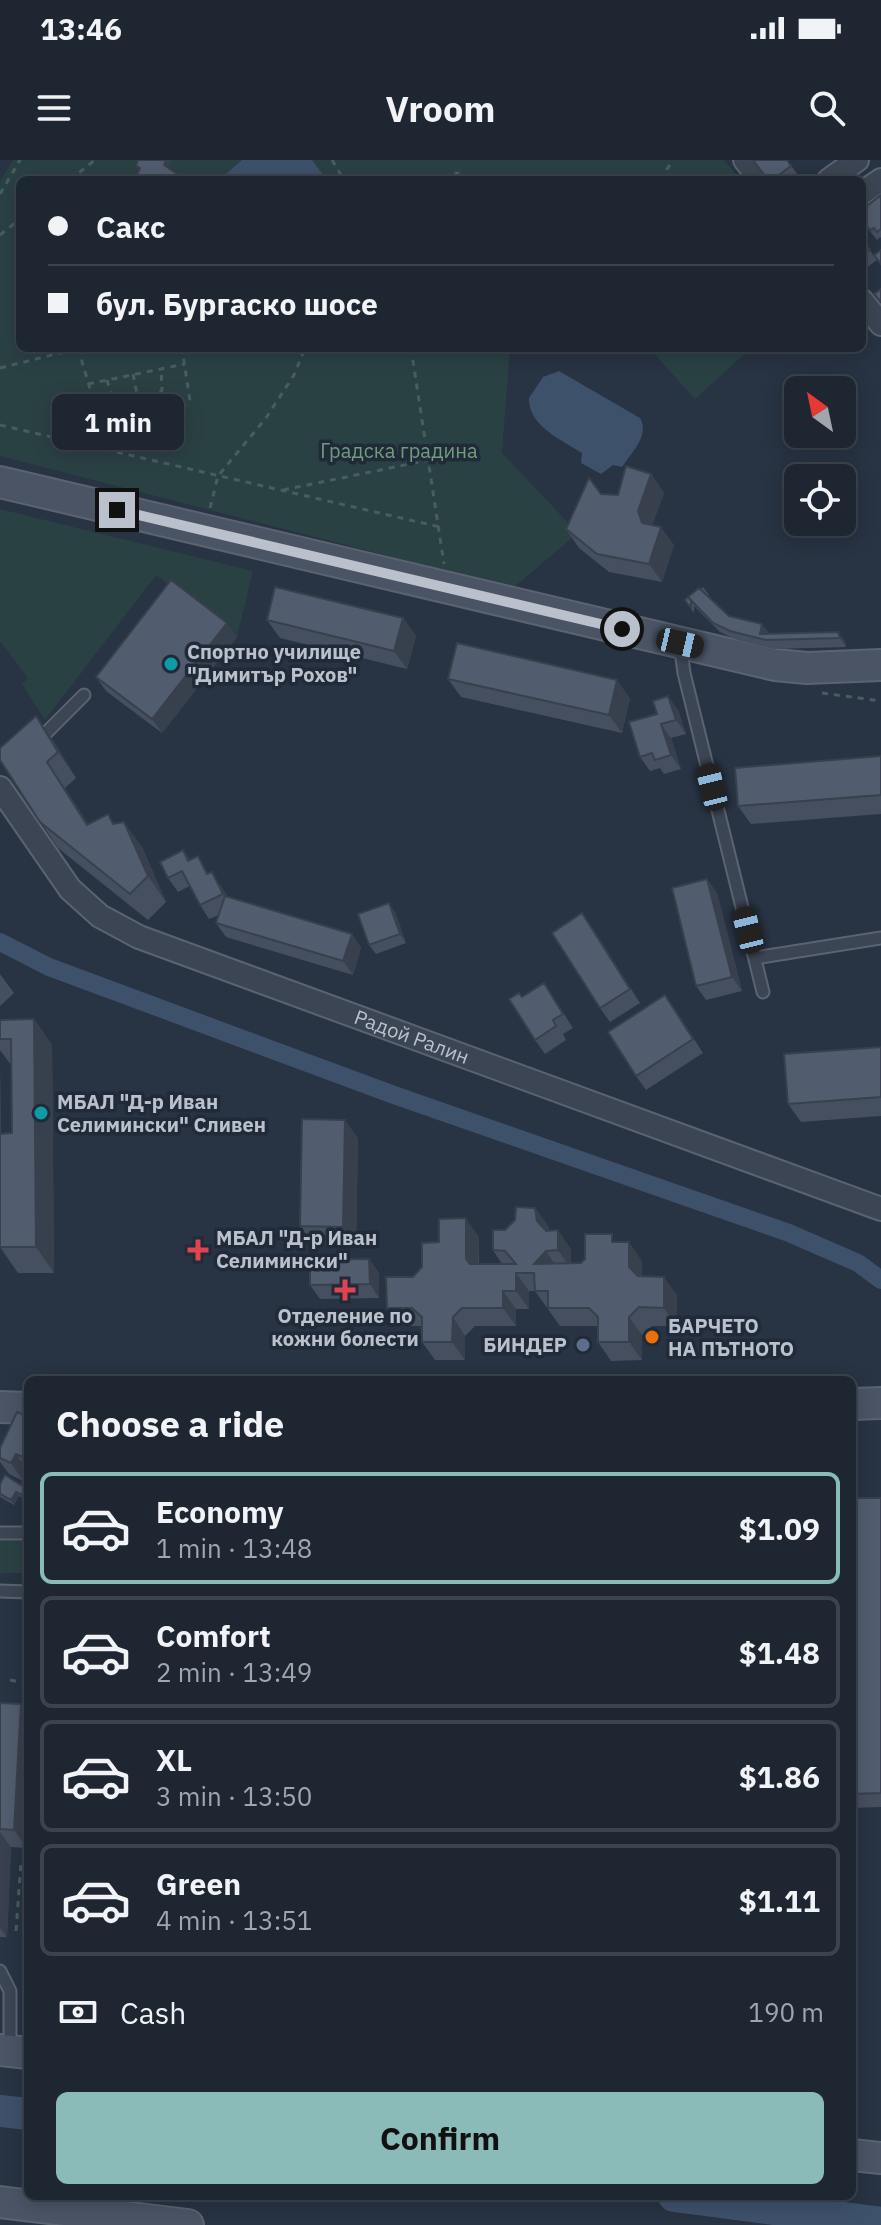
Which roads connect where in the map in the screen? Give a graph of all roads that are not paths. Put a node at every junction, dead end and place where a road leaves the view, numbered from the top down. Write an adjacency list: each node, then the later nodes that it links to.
1 (745, 160): 3 (street)
2 (857, 160): 4 (street)
3 (758, 176)
4 (835, 176)
5 (866, 306): 6 (street)
6 (881, 324)
7 (0, 482): 8 (main road)
8 (680, 643): 9 (main road); 14 (lane)
9 (881, 665)
10 (84, 695): 11 (lane)
11 (33, 747)
12 (0, 788): 16 (street, Радой Ралин)
13 (881, 938): 14 (lane)
14 (755, 958): 15 (lane)
15 (763, 992)
16 (881, 1209)
17 (881, 1403): 18 (main road)
18 (856, 1404)
19 (0, 1407): 20 (main road)
20 (24, 1408)
21 (0, 1533): 22 (lane)
22 (24, 1533)
23 (0, 1591): 24 (lane)
24 (24, 1592)
25 (0, 1971): 26 (lane)
26 (13, 2051)
27 (856, 2155): 28 (main road)
28 (881, 2158)
29 (0, 2202): 30 (main road)
30 (188, 2225)

